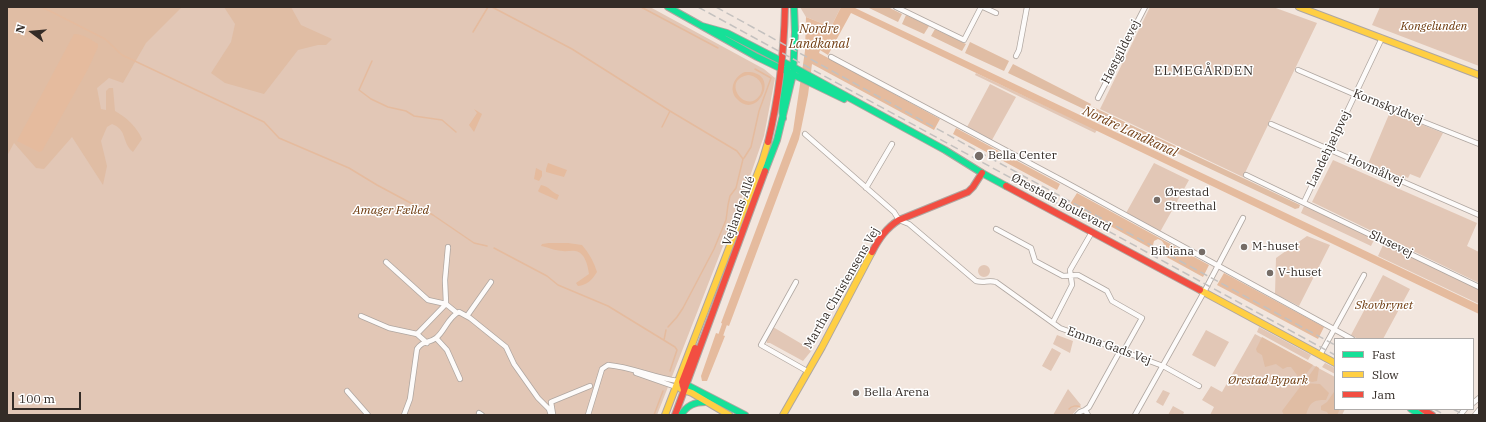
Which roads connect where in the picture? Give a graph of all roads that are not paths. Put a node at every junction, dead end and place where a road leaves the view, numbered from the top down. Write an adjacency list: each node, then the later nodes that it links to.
1 (668, 7): 14 (street, Ørestads Boulevard)
2 (785, 7): 14 (street)
3 (794, 7): 14 (street, Vejlands Allé)
4 (896, 7): 9 (street)
5 (982, 7): 9 (street); 10 (street)
6 (1027, 7): 12 (street)
7 (1145, 7): 18 (street, Høstgildevej)
8 (1299, 7): 11 (street)
9 (905, 9)
10 (996, 13)
11 (1382, 38): 16 (street); 17 (street, Landehjælpvej)
12 (1016, 56)
13 (831, 57): 35 (street)
14 (787, 68): 24 (street, Ørestads Boulevard); 58 (street, Vejlands Allé); 58 (street, Vejlands Allé)
15 (1298, 70): 17 (street, Kornskyldvej)
16 (1479, 75)
17 (1356, 95): 22 (street, Kornskyldvej); 23 (street, Landehjælpvej)
18 (1098, 98)
19 (1271, 124): 23 (street, Hovmålvej)
20 (805, 134): 26 (street, Emma Gads Vej)
21 (892, 144): 26 (street)
22 (1479, 144)
23 (1329, 150): 27 (street, Landehjælpvej); 28 (street, Hovmålvej)
24 (982, 173): 30 (street, Martha Christensens Vej); 32 (street, Ørestads Boulevard)
25 (1246, 175): 27 (street, Landehjælpvej)
26 (866, 188): 30 (street, Emma Gads Vej)
27 (1304, 202): 40 (street, Slusevej)
28 (1479, 215)
29 (1243, 218): 35 (street)
30 (899, 220): 46 (street, Emma Gads Vej); 56 (street, Martha Christensens Vej)
31 (996, 229): 37 (street)
32 (1092, 232): 37 (street); 41 (street, Ørestads Boulevard)
33 (448, 247): 42 (street)
34 (386, 262): 42 (street)
35 (1216, 264): 41 (street); 47 (street)
36 (1364, 274): 47 (street)
37 (1071, 276): 46 (street); 52 (street)
38 (490, 282): 45 (street)
39 (796, 282): 56 (street)
40 (1479, 287)
41 (1204, 292): 53 (street, Ørestads Boulevard); 55 (street)
42 (446, 304): 43 (street); 48 (street)
43 (457, 313): 45 (street); 49 (street)
44 (361, 316): 48 (street)
45 (467, 316): 67 (street)
46 (1053, 322): 52 (street, Emma Gads Vej)
47 (1334, 329): 50 (street); 53 (street)
48 (417, 334): 51 (street)
49 (436, 338): 51 (street); 57 (street)
50 (1350, 338)
51 (427, 342): 66 (street)
52 (1122, 351): 55 (street, Emma Gads Vej); 63 (street)
53 (1320, 355): 54 (street, Ørestads Boulevard)
54 (1334, 362)
55 (1162, 366): 60 (street, Emma Gads Vej); 77 (street)
56 (807, 371): 74 (street, Martha Christensens Vej)
57 (460, 379)
58 (681, 385): 62 (street); 68 (street); 69 (street, Vejlands Allé); 70 (street, Vejlands Allé); 73 (street)
59 (590, 386): 67 (street)
60 (1199, 386)
61 (347, 391): 65 (street)
62 (706, 402): 71 (street); 72 (street)
63 (1085, 410): 75 (street); 76 (street)
64 (1479, 410): 78 (street)
65 (368, 415)
66 (404, 415)
67 (552, 415)
68 (588, 415)
69 (665, 415)
70 (675, 415)
71 (681, 415)
72 (729, 415)
73 (745, 415)
74 (783, 415)
75 (1077, 415)
76 (1088, 415)
77 (1135, 415)
78 (1475, 415)

